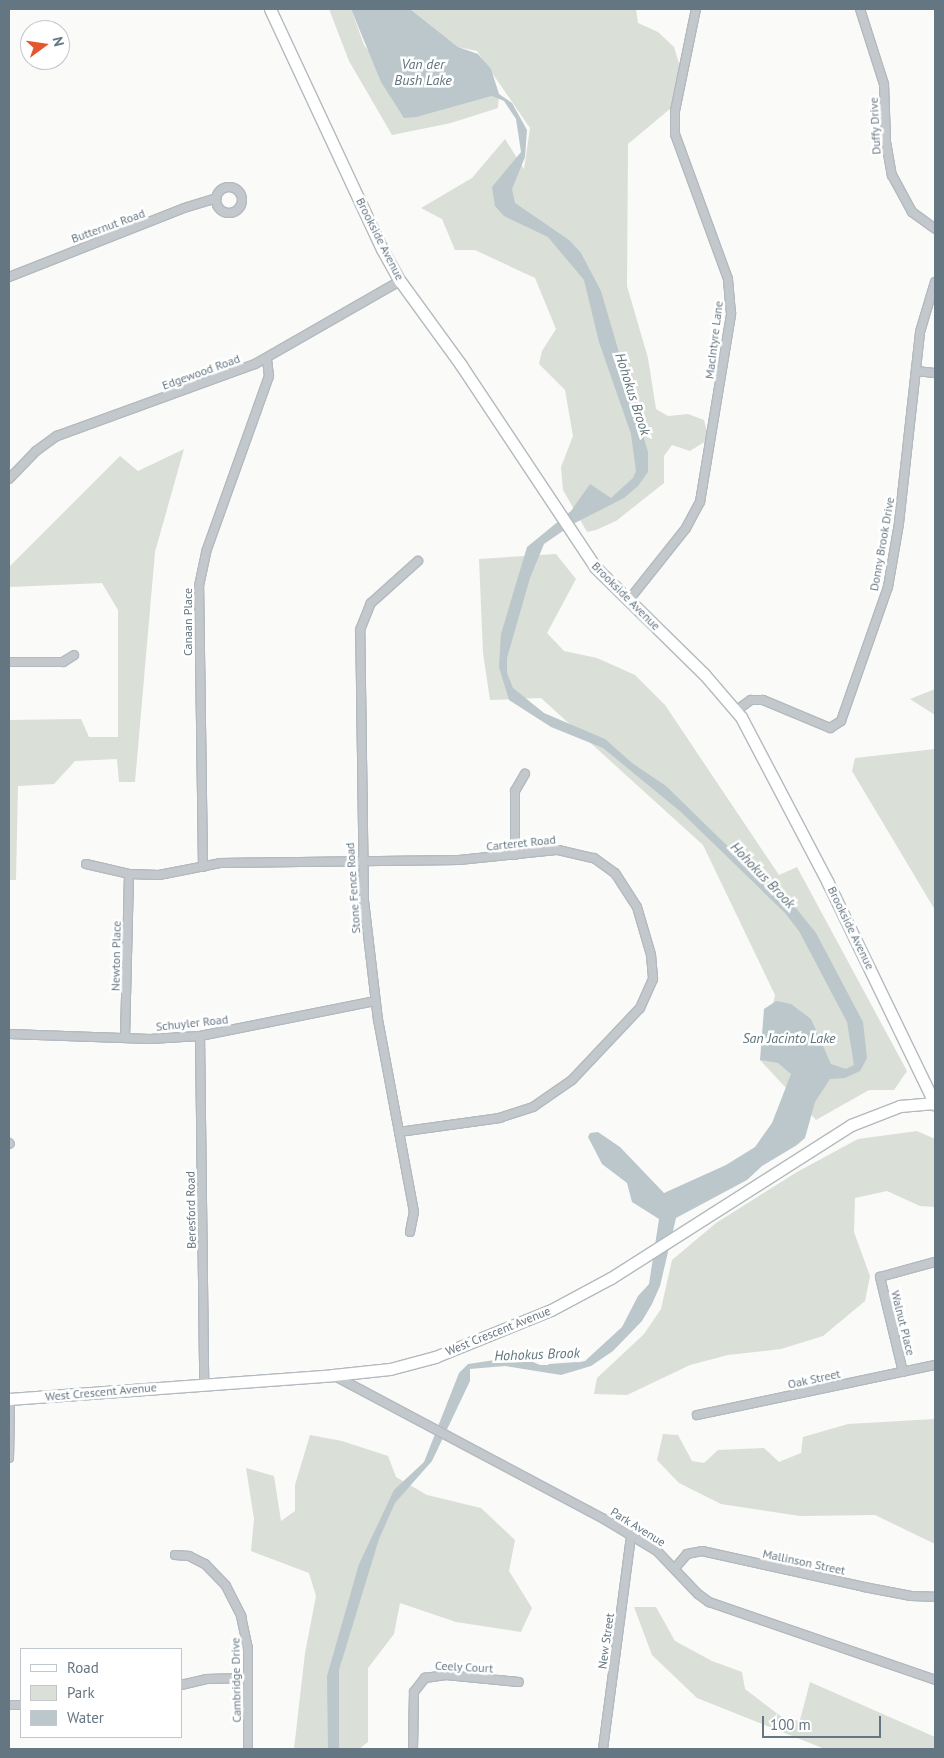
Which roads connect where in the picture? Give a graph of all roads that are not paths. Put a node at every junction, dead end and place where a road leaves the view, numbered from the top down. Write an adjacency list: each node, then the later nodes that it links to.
1 (270, 9): 7 (street, Brookside Avenue)
2 (696, 9): 14 (street, MacIntyre Lane)
3 (860, 9): 5 (street, Duffy Drive)
4 (216, 198): 6 (street, Butternut Road)
5 (935, 229)
6 (9, 277)
7 (400, 281): 9 (street, Edgewood Road); 14 (street, Brookside Avenue)
8 (935, 282): 10 (street, Donny Brook Drive)
9 (267, 359): 12 (street, Edgewood Road); 22 (street, Canaan Place)
10 (916, 371): 11 (street); 17 (street, Donny Brook Drive)
11 (935, 374)
12 (9, 479)
13 (418, 561): 20 (street, Stone Fence Road)
14 (628, 601): 17 (street, Brookside Avenue)
15 (74, 655): 16 (street)
16 (9, 662)
17 (737, 710): 28 (street, Brookside Avenue)
18 (525, 774): 19 (street)
19 (515, 855): 20 (street, Carteret Road); 29 (street, Carteret Road)
20 (362, 860): 22 (street, Carteret Road); 24 (street, Stone Fence Road)
21 (86, 864): 23 (street, Carteret Road)
22 (203, 867): 23 (street, Carteret Road)
23 (129, 874): 27 (street, Newton Place)
24 (375, 1001): 26 (street, Schuyler Road); 29 (street, Stone Fence Road)
25 (9, 1034): 27 (street, Schuyler Road)
26 (200, 1036): 27 (street, Schuyler Road); 35 (street, Beresford Road)
27 (125, 1038)
28 (935, 1103): 34 (street, West Crescent Avenue)
29 (399, 1132): 30 (street, Stone Fence Road)
30 (410, 1232)
31 (935, 1262): 33 (street, Walnut Place)
32 (935, 1365): 33 (street, Oak Street)
33 (903, 1372): 37 (street, Oak Street)
34 (333, 1375): 35 (street, West Crescent Avenue); 39 (street, Park Avenue)
35 (204, 1383): 36 (street, West Crescent Avenue)
36 (9, 1399): 38 (street)
37 (697, 1415)
38 (9, 1458)
39 (631, 1536): 41 (street, Park Avenue); 49 (street, New Street)
40 (175, 1555): 43 (street, Cambridge Drive)
41 (675, 1568): 42 (street, Mallinson Street); 44 (street, Park Avenue)
42 (935, 1597)
43 (248, 1678): 46 (street); 47 (street, Cambridge Drive)
44 (935, 1680)
45 (519, 1682): 48 (street, Ceely Court)
46 (182, 1685)
47 (248, 1749)
48 (413, 1749)
49 (603, 1749)

